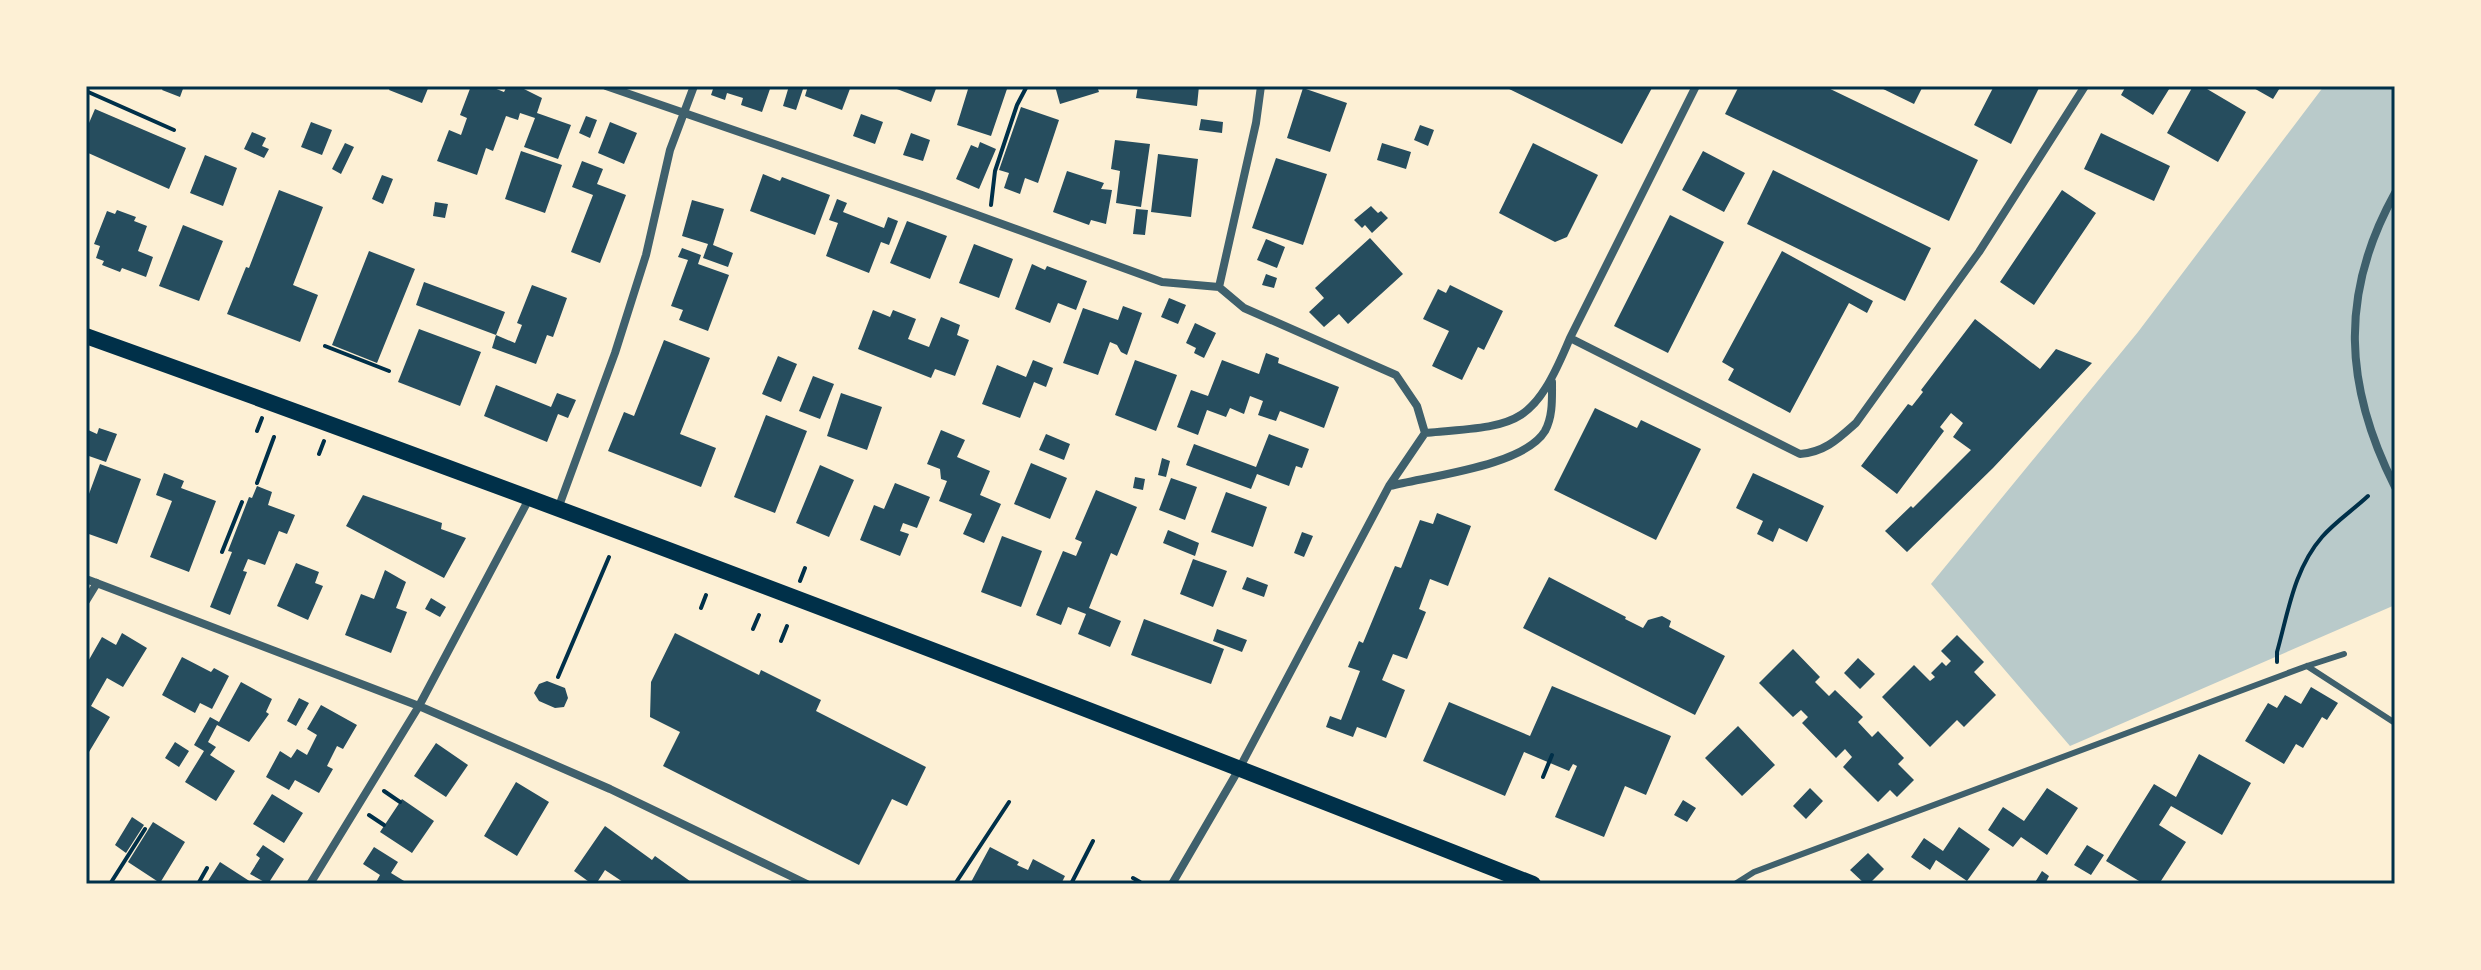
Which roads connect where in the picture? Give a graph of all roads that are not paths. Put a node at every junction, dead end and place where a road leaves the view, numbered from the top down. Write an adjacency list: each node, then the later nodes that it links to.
1 (606, 86): 6 (street)
2 (694, 86): 6 (street)
3 (1261, 86): 8 (street)
4 (1696, 86): 10 (street)
5 (2085, 86): 10 (street)
6 (683, 113): 8 (street); 16 (street)
7 (2395, 193): 14 (street)
8 (1219, 287): 12 (street)
9 (86, 336): 15 (main road)
10 (1570, 338): 11 (street)
11 (1552, 381): 12 (street); 13 (street)
12 (1425, 433): 13 (street)
13 (1389, 486): 24 (street)
14 (2395, 487)
15 (531, 496): 16 (main road); 22 (street)
16 (559, 506): 24 (main road)
17 (86, 579): 18 (street)
18 (97, 583): 19 (street); 22 (street)
19 (86, 601)
20 (2344, 654): 21 (lane)
21 (2307, 666): 23 (lane); 29 (lane)
22 (419, 706): 25 (street); 26 (street)
23 (2395, 723)
24 (1239, 769): 27 (street); 28 (main road)
25 (310, 884)
26 (807, 884)
27 (1172, 884)
28 (1533, 884)
29 (1735, 884)

